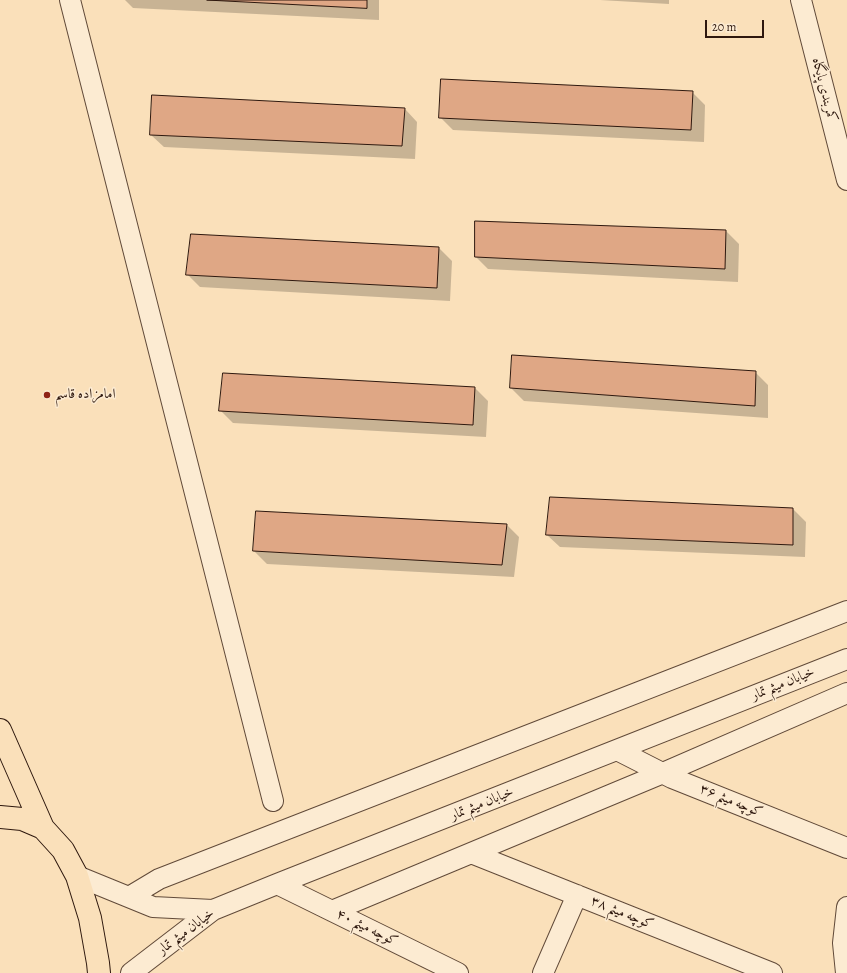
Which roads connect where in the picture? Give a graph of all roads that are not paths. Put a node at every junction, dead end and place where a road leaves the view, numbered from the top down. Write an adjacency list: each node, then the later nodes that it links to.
1 (70, 0): 10 (street)
2 (801, 0): 3 (street, کمربندی پایگاه)
3 (847, 180)
4 (847, 611): 18 (street)
5 (847, 660): 8 (street, خیابان میثم تمار)
6 (847, 694): 9 (street)
7 (0, 730): 12 (main road)
8 (617, 750): 9 (street, کوچه میثم ۳۶); 16 (street, خیابان میثم تمار)
9 (663, 773): 13 (street, کوچه میثم ۳۶); 14 (street)
10 (273, 801)
11 (0, 817): 12 (main road)
12 (43, 828): 15 (main road)
13 (847, 848)
14 (472, 853): 17 (street, کوچه میثم ۳۸); 21 (street)
15 (77, 876): 18 (street); 22 (main road)
16 (277, 884): 20 (street, خیابان میثم تمار); 21 (street, کوچه میثم ۴۰)
17 (577, 895): 25 (street); 26 (street, کوچه میثم ۳۸)
18 (129, 897): 20 (street)
19 (847, 907): 27 (street)
20 (213, 910): 23 (street, خیابان میثم تمار)
21 (332, 911): 24 (street, کوچه میثم ۴۰)
22 (99, 973)
23 (131, 973)
24 (458, 973)
25 (543, 973)
26 (772, 973)
27 (846, 973)

